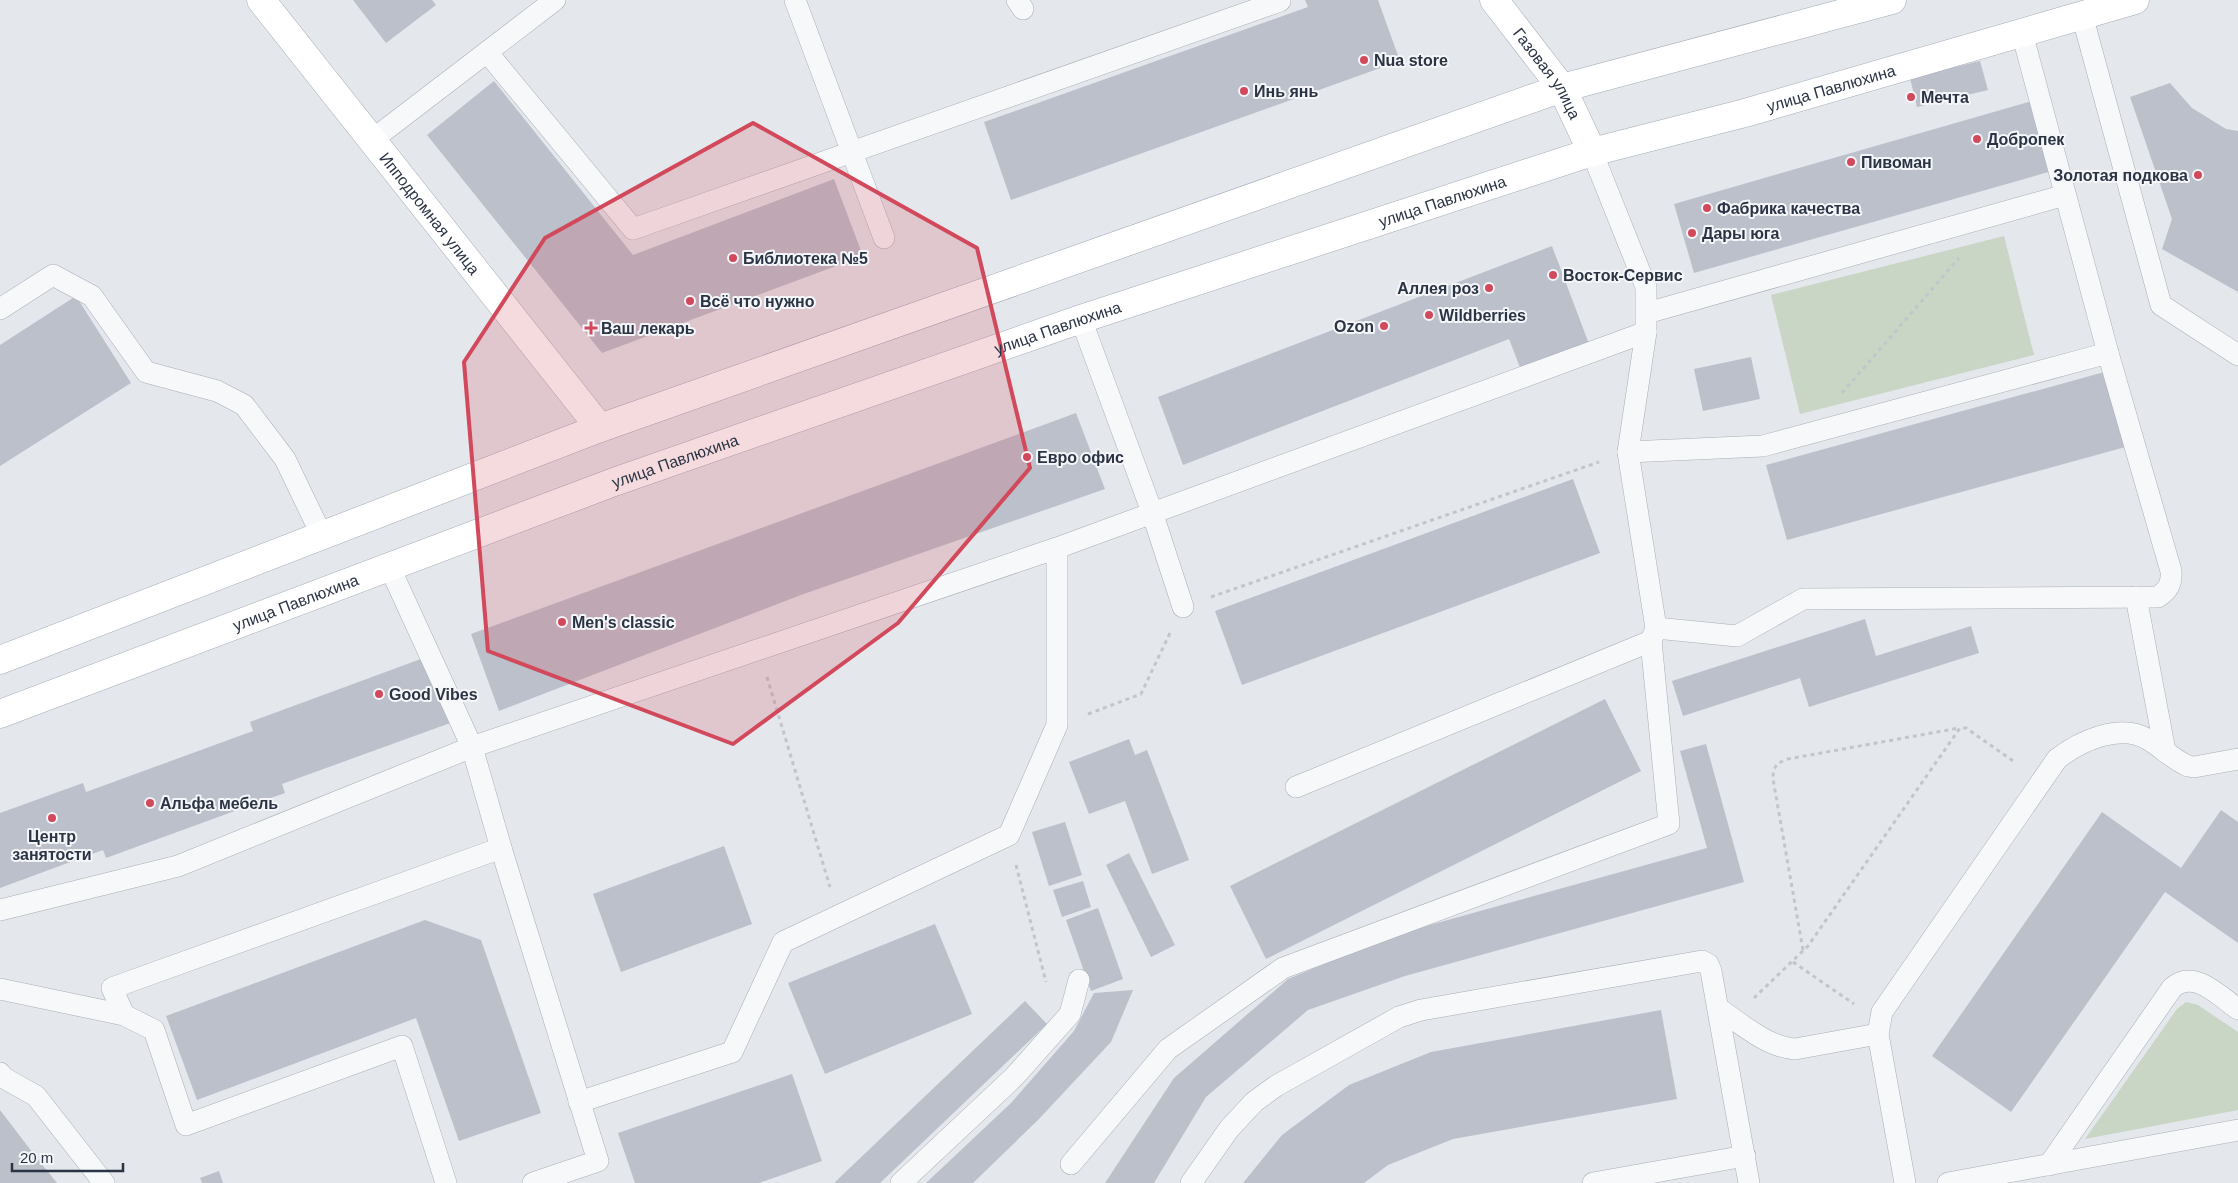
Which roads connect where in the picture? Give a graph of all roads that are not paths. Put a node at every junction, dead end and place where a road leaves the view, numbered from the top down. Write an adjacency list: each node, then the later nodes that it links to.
1 (261, 0): 12 (main road, Ипподромная улица)
2 (555, 0): 10 (lane)
3 (795, 0): 13 (lane)
4 (1494, 0): 11 (main road, Газовая улица)
5 (1892, 0): 11 (main road)
6 (2135, 0): 8 (main road, улица Павлюхина)
7 (1280, 1): 13 (lane)
8 (2082, 15): 9 (main road, улица Павлюхина); 21 (lane)
9 (2022, 33): 14 (main road, улица Павлюхина); 15 (lane)
10 (486, 52): 12 (lane); 13 (lane)
11 (1562, 88): 14 (main road, Газовая улица); 22 (main road)
12 (372, 140): 22 (main road, Ипподромная улица)
13 (852, 152): 16 (lane)
14 (1592, 152): 18 (main road, улица Павлюхина); 19 (lane)
15 (2065, 195): 19 (lane); 20 (lane)
16 (884, 238)
17 (0, 309): 25 (lane)
18 (1081, 319): 24 (lane); 27 (main road, улица Павлюхина)
19 (1646, 323): 23 (lane); 24 (lane)
20 (2108, 353): 23 (lane); 28 (lane)
21 (2238, 355)
22 (600, 428): 25 (main road)
23 (1628, 452): 30 (lane)
24 (1152, 512): 26 (lane); 29 (lane)
25 (322, 536): 31 (main road)
26 (1057, 548): 33 (lane); 46 (lane)
27 (390, 568): 32 (main road, улица Павлюхина); 33 (lane)
28 (2136, 597): 30 (lane); 34 (lane)
29 (1183, 607)
30 (1654, 635): 36 (lane); 49 (lane)
31 (0, 660)
32 (0, 714)
33 (472, 747): 37 (lane); 38 (lane)
34 (2165, 751): 35 (lane); 44 (lane)
35 (2238, 758)
36 (1296, 787)
37 (501, 848): 43 (lane); 46 (lane)
38 (0, 910)
39 (1079, 980): 55 (lane)
40 (0, 989): 43 (lane)
41 (2238, 1009): 50 (lane)
42 (1725, 1013): 44 (lane); 48 (lane); 56 (lane)
43 (124, 1015): 53 (lane)
44 (1879, 1028): 59 (lane)
45 (0, 1073): 52 (lane)
46 (579, 1102): 51 (lane)
47 (2238, 1130): 50 (lane)
48 (1744, 1156): 57 (lane); 58 (lane)
49 (1071, 1164)
50 (2049, 1165): 60 (lane)
51 (577, 1176): 54 (lane)
52 (104, 1183)
53 (446, 1183)
54 (533, 1183)
55 (901, 1183)
56 (1191, 1183)
57 (1594, 1183)
58 (1749, 1183)
59 (1905, 1183)
60 (1948, 1183)

